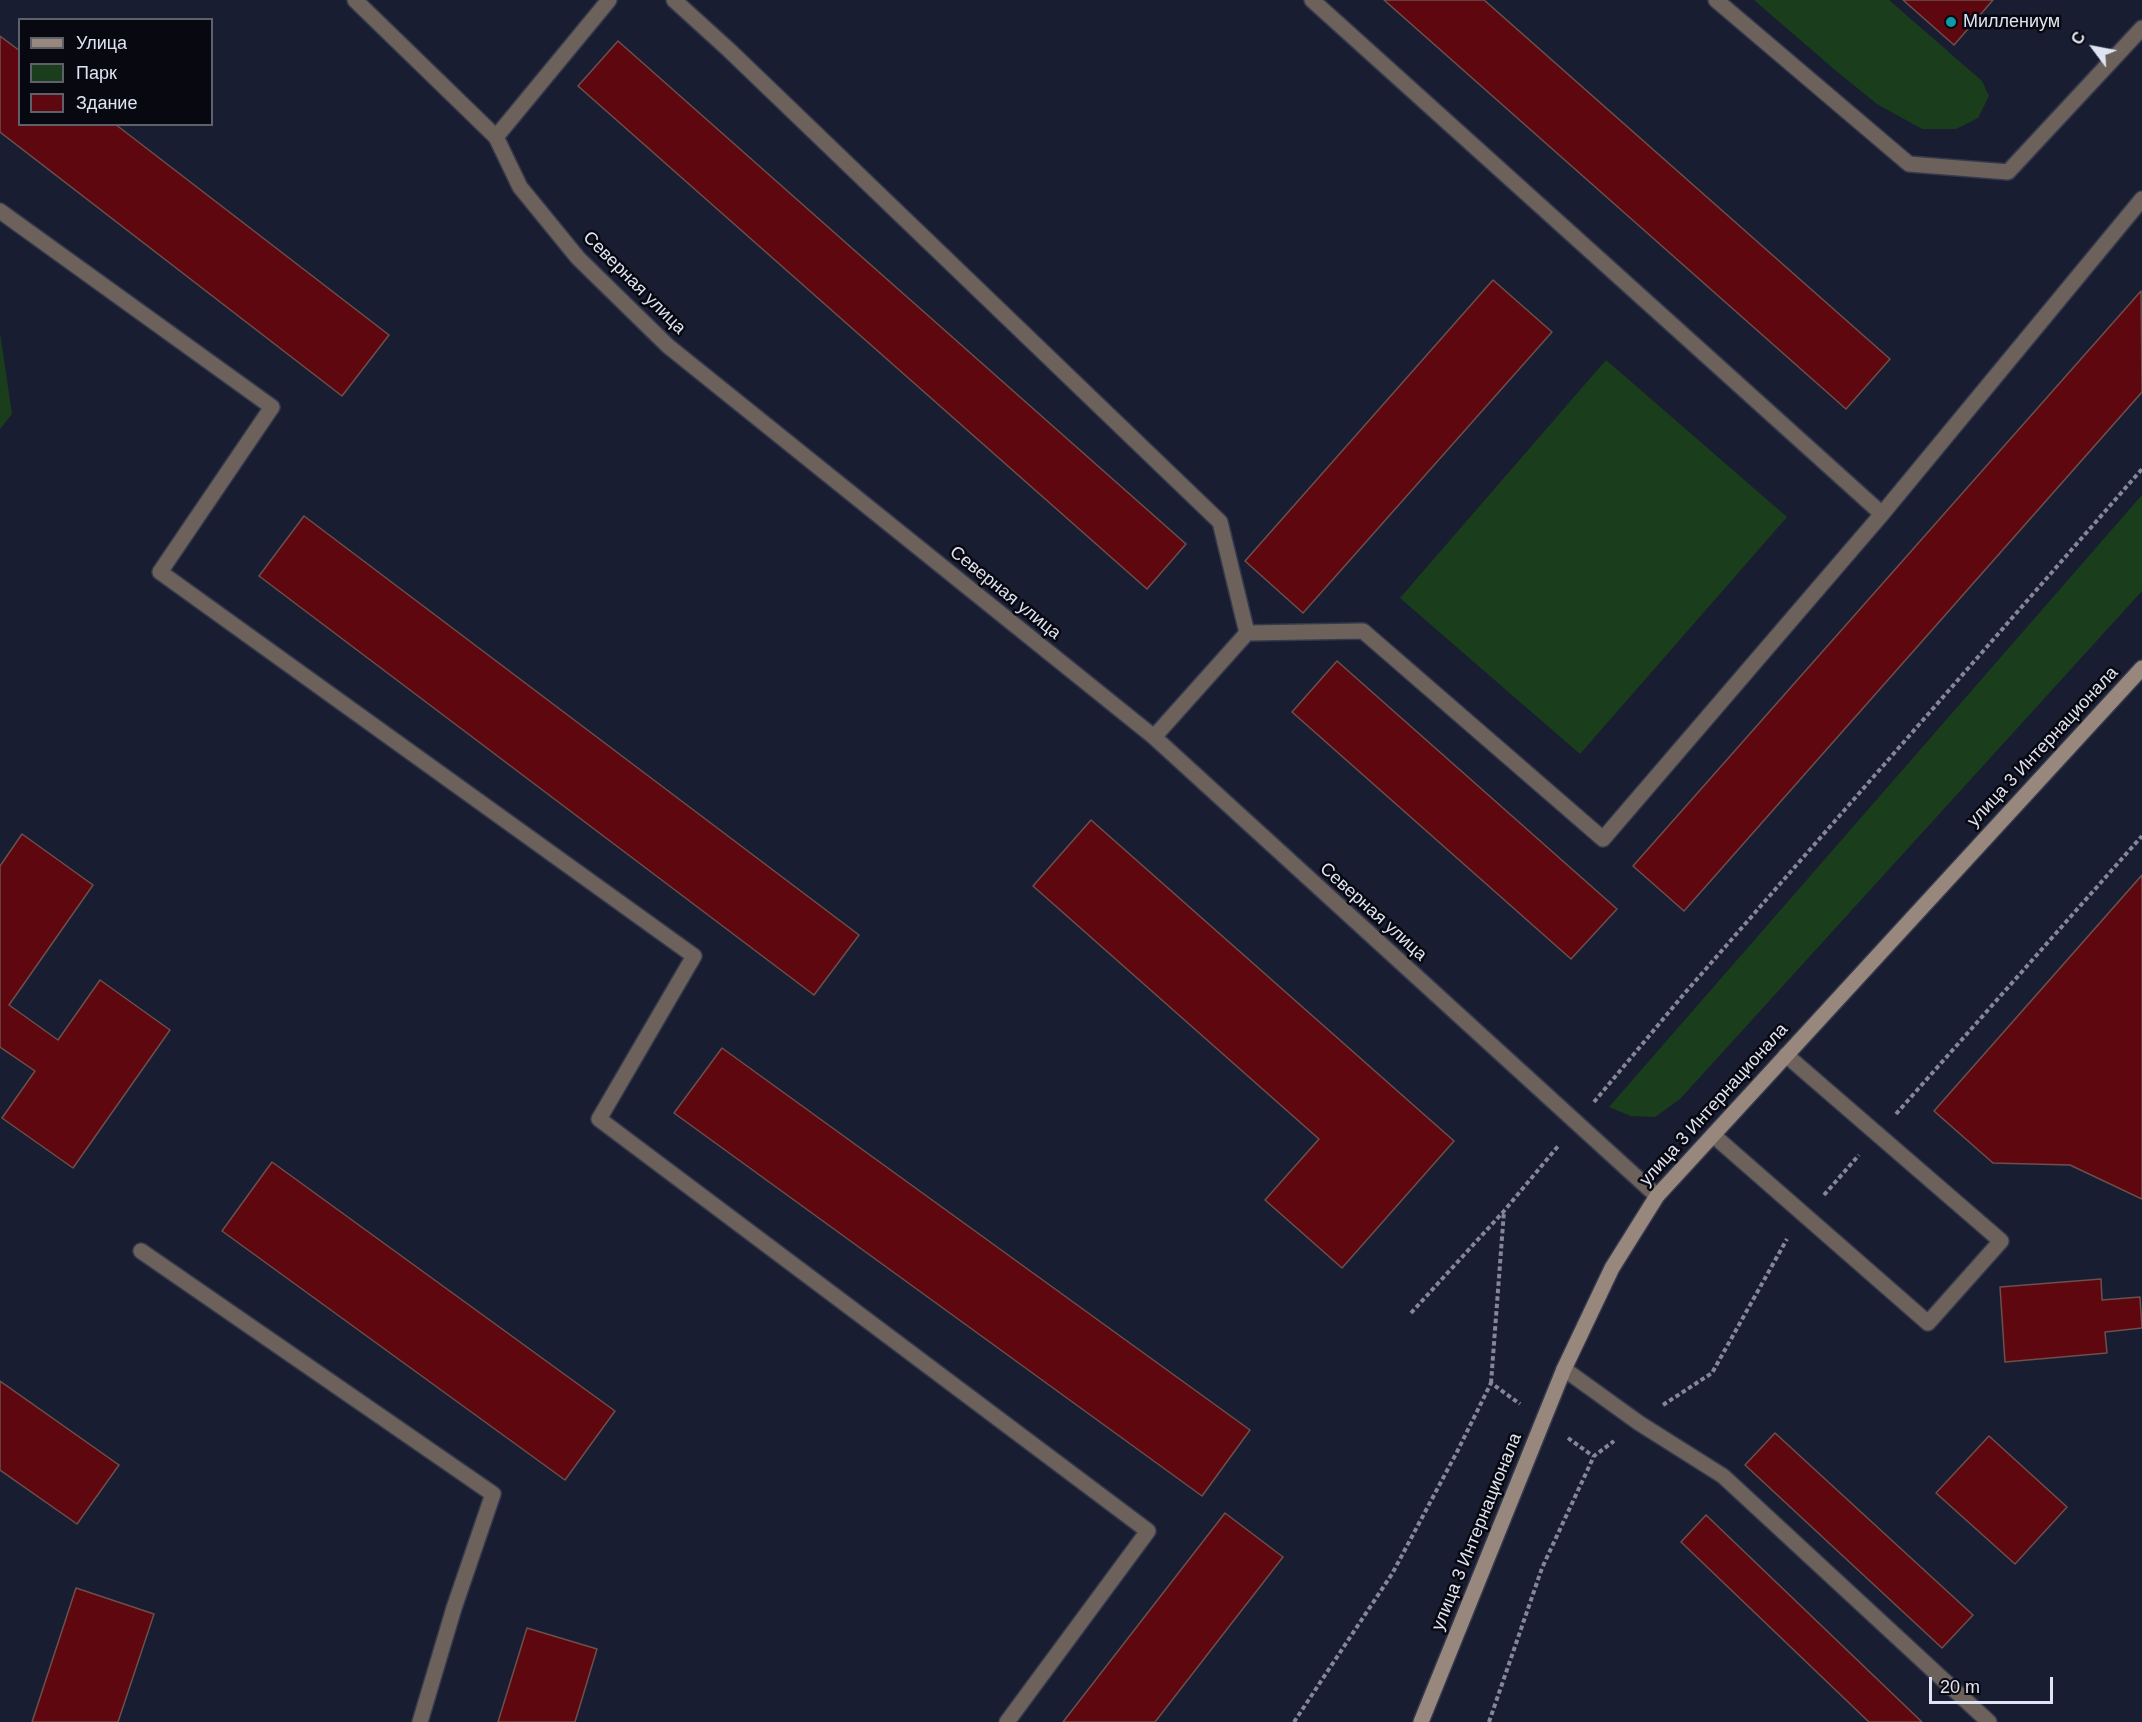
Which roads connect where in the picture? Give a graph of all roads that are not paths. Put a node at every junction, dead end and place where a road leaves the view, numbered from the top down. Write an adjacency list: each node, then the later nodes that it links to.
1 (355, 0): 7 (street, Северная улица)
2 (609, 0): 7 (street)
3 (674, 0): 11 (street)
4 (1312, 0): 10 (street)
5 (1716, 0): 6 (street)
6 (2142, 28)
7 (496, 137): 13 (street, Северная улица)
8 (2142, 200): 10 (street)
9 (0, 211): 20 (street)
10 (1882, 514): 11 (street)
11 (1247, 633): 13 (street)
12 (2142, 668): 14 (main road, улица 3 Интернационала)
13 (1154, 737): 16 (street, Северная улица)
14 (1786, 1055): 15 (main road, улица 3 Интернационала); 15 (street)
15 (1713, 1135): 16 (main road, улица 3 Интернационала)
16 (1657, 1196): 18 (main road, улица 3 Интернационала)
17 (141, 1251): 19 (street)
18 (1564, 1368): 21 (main road, улица 3 Интернационала); 22 (street)
19 (420, 1722)
20 (1007, 1722)
21 (1421, 1722)
22 (1989, 1722)

